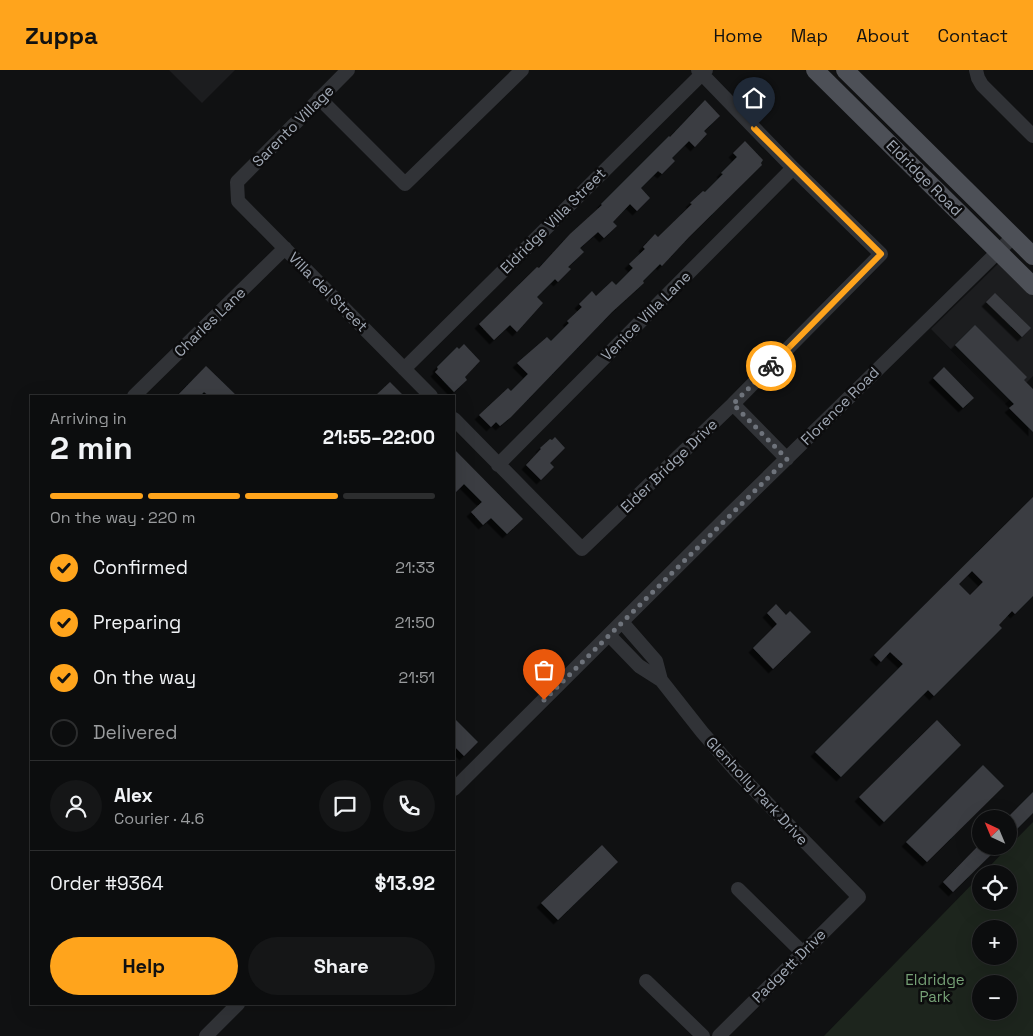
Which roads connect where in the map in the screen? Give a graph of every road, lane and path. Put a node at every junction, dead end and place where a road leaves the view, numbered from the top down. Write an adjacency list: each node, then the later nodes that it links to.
1 (348, 70): 7 (street, Sarento Village)
2 (522, 70): 7 (street)
3 (816, 70): 13 (main road, Eldridge Road)
4 (845, 70): 11 (main road, Eldridge Road)
5 (976, 70): 8 (street)
6 (702, 71): 9 (street); 16 (street, Eldridge Villa Street)
7 (319, 98): 10 (street, Sarento Village)
8 (1033, 136)
9 (793, 168): 19 (street, Elder Bridge Drive); 22 (street, Venice Villa Lane)
10 (238, 182): 12 (street, Villa del Street)
11 (1014, 236): 13 (street, Florence Road); 14 (main road, Eldridge Road)
12 (285, 248): 16 (street, Villa del Street); 17 (street, Charles Lane)
13 (998, 252): 15 (main road, Eldridge Road); 21 (street, Florence Road)
14 (1033, 256)
15 (1033, 286)
16 (404, 369): 18 (street, Villa del Street)
17 (135, 395)
18 (430, 395)
19 (733, 404): 21 (street); 22 (street, Elder Bridge Drive)
20 (455, 420): 22 (street)
21 (787, 459): 23 (street, Florence Road)
22 (498, 464)
23 (622, 622): 24 (street, Florence Road); 25 (street, Glenholly Park Drive)
24 (609, 635): 25 (street, Glenholly Park Drive); 26 (street, Florence Road)
25 (661, 680): 28 (street, Glenholly Park Drive)
26 (455, 788)
27 (738, 889): 29 (street)
28 (859, 897): 29 (street, Padgett Drive)
29 (803, 953): 34 (street, Padgett Drive)
30 (646, 981): 33 (street)
31 (237, 1005): 32 (street)
32 (206, 1036)
33 (703, 1036)
34 (720, 1036)

